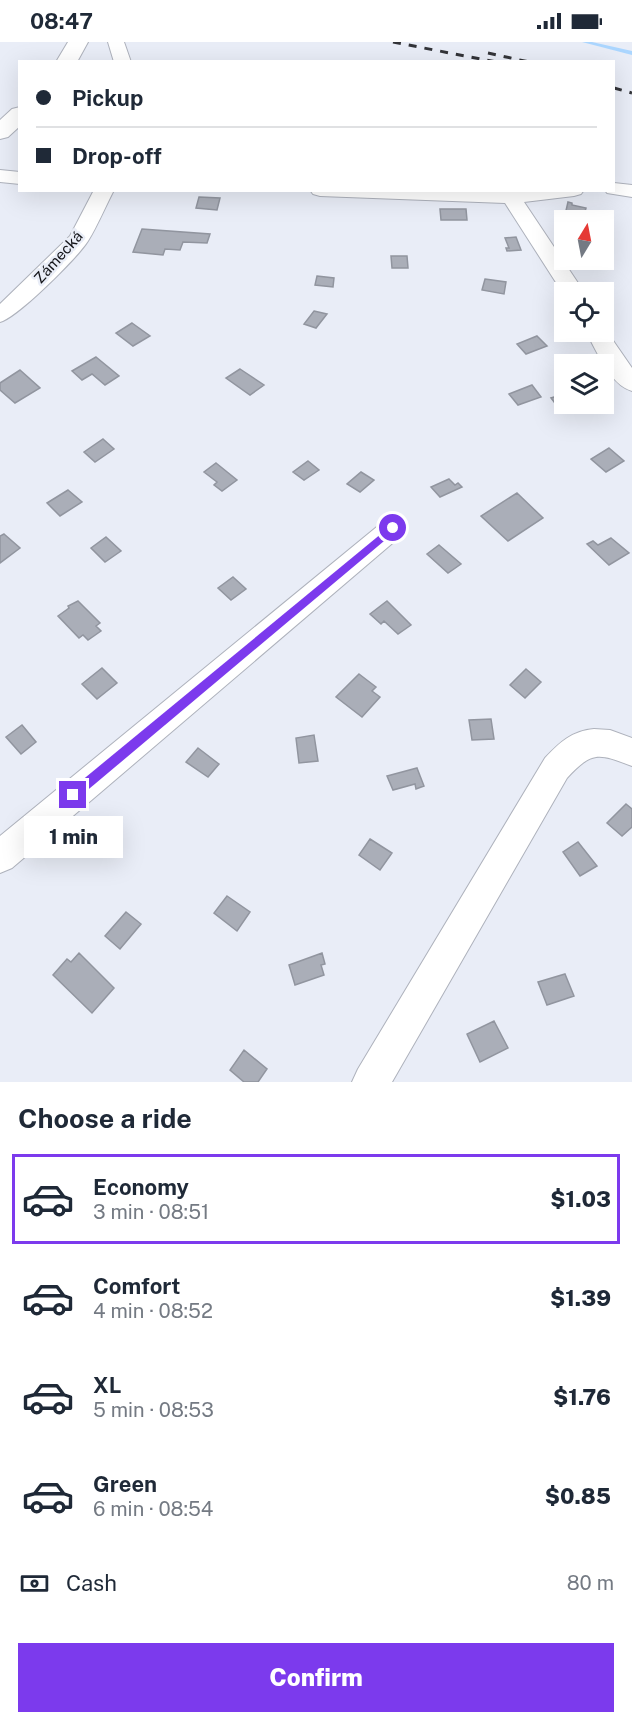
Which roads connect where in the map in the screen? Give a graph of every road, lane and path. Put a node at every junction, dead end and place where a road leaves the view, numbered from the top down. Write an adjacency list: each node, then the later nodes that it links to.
1 (78, 42): 3 (street)
2 (116, 42): 4 (street)
3 (67, 60)
4 (122, 60)
5 (18, 116): 6 (street)
6 (0, 132)
7 (0, 176): 8 (street)
8 (18, 178)
9 (615, 189): 10 (street)
10 (632, 191)
11 (103, 192): 16 (street, Zámecká)
12 (375, 192): 14 (street)
13 (556, 192): 14 (street)
14 (511, 197): 15 (street)
15 (566, 282)
16 (0, 315)
17 (603, 342): 18 (street)
18 (632, 383)
19 (393, 528): 21 (street)
20 (632, 752): 22 (street)
21 (0, 856)
22 (371, 1082)

